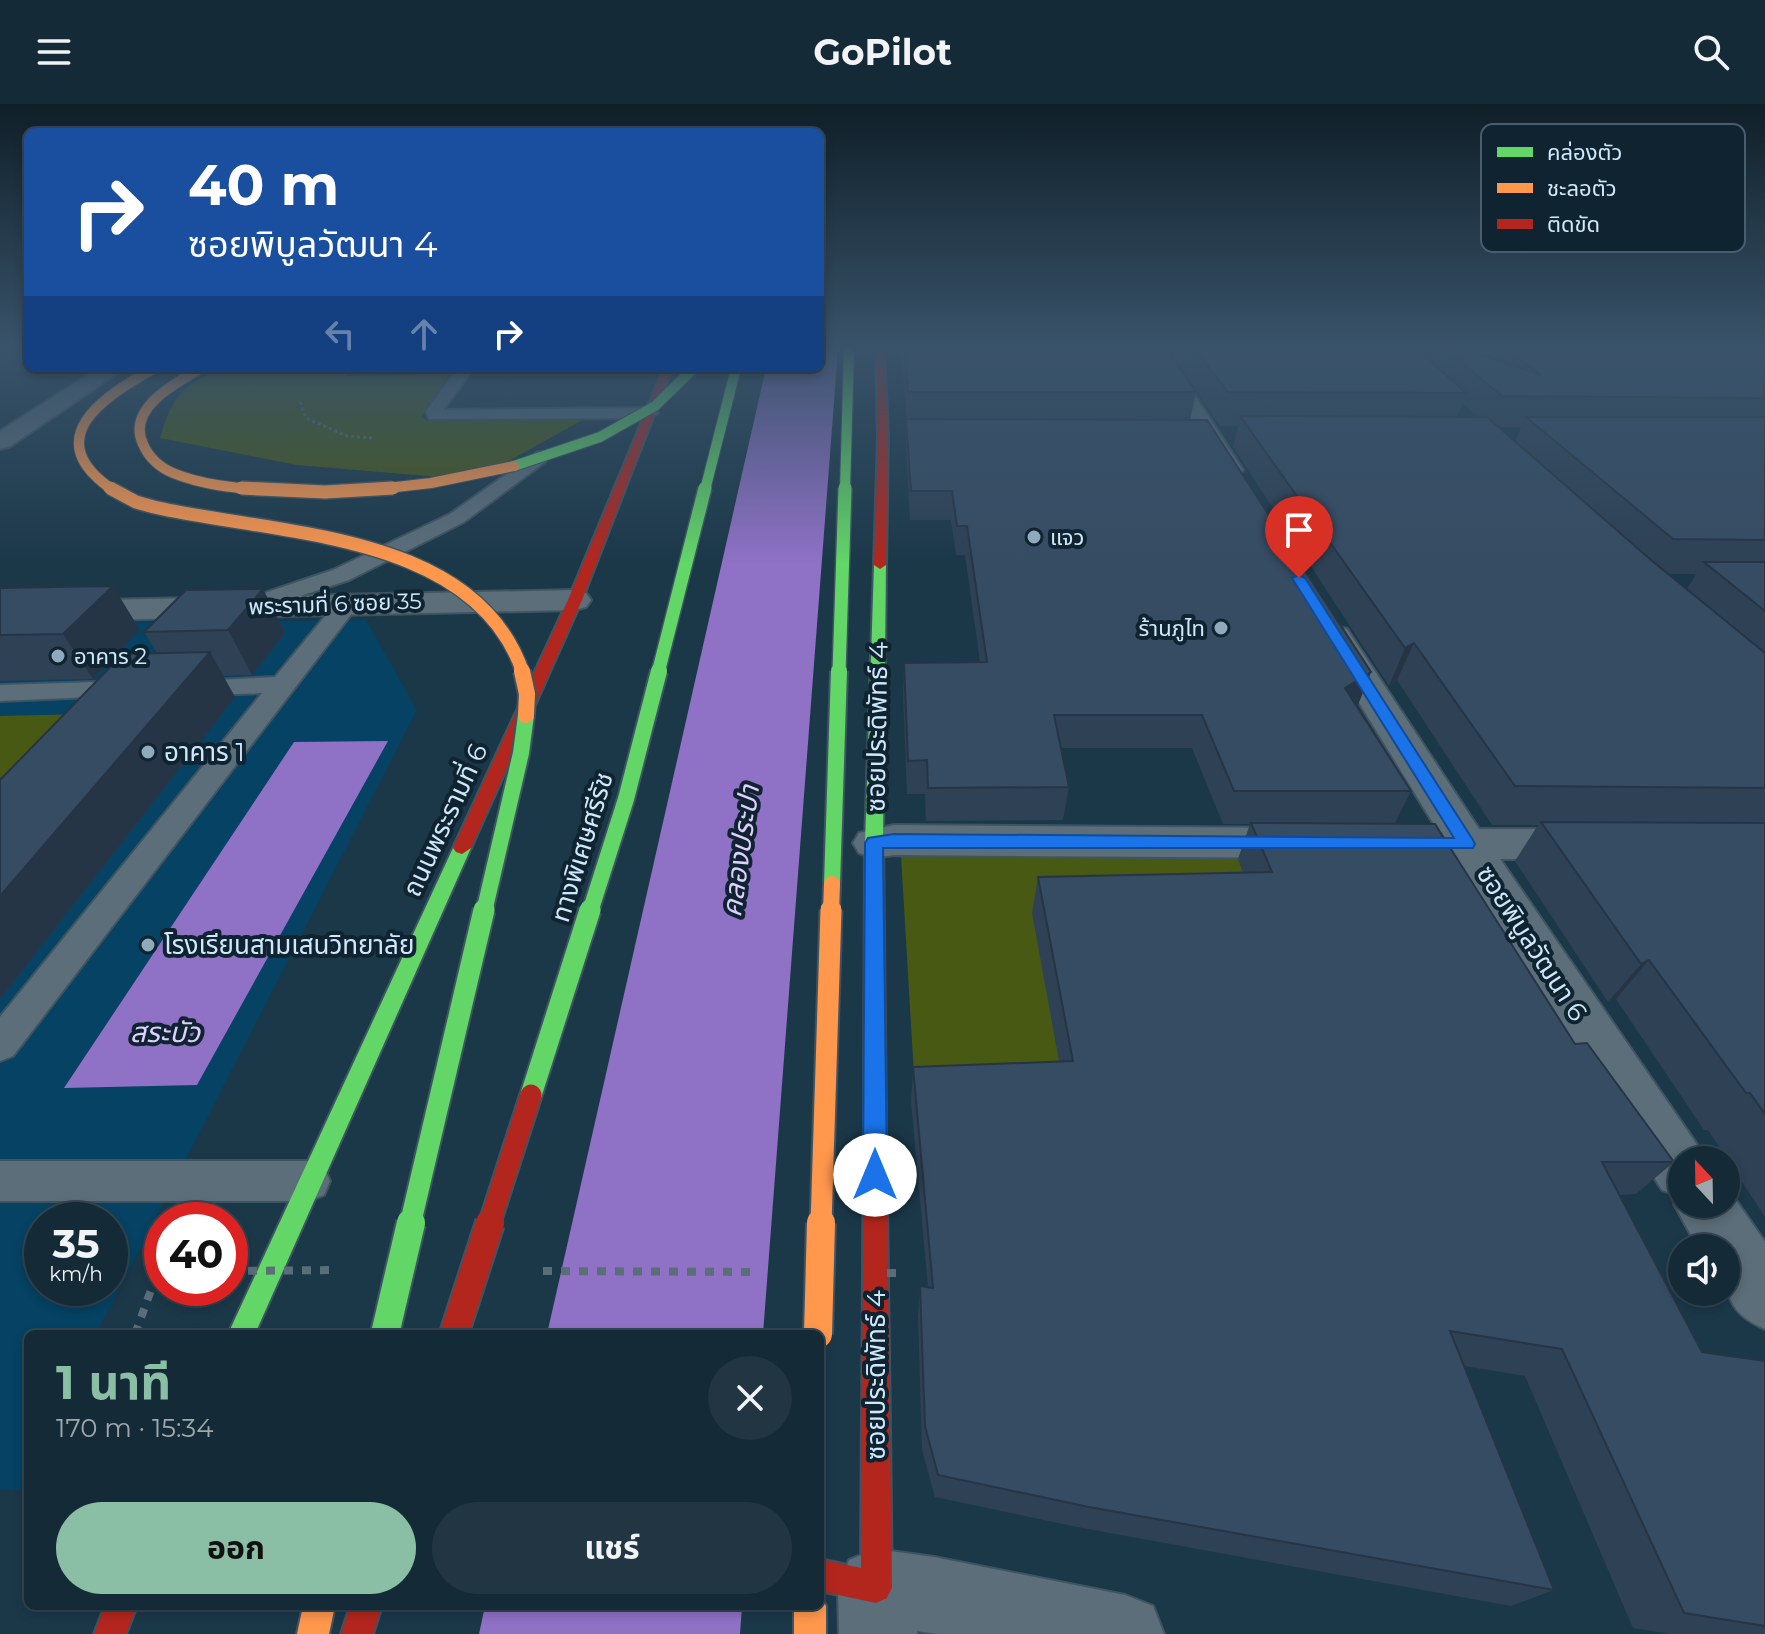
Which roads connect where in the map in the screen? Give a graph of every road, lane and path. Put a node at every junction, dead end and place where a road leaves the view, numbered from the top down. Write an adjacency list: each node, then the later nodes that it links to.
1 (30, 420): 11 (street)
2 (86, 420): 40 (main road, bridge)
3 (140, 420): 5 (main road, bridge)
4 (628, 420): 17 (lane)
5 (631, 420)
6 (646, 420): 13 (main road, ถนนพระรามที่ 6)
7 (723, 420): 41 (main road, ทางพิเศษศรีรัช, bridge)
8 (847, 420): 42 (main road, bridge)
9 (889, 420): 20 (main road, ซอยประดิพัทธ์ 4)
10 (1199, 420): 12 (street)
11 (0, 442)
12 (1253, 507)
13 (575, 600): 16 (street, พระรามที่ 6 ซอย 35); 28 (main road, ถนนพระรามที่ 6)
14 (6, 601): 17 (street, พระรามที่ 6 ซอย 35)
15 (1313, 601): 23 (street, ซอยพิบูลวัฒนา 6)
16 (348, 603): 17 (street, พระรามที่ 6 ซอย 35); 18 (lane)
17 (246, 607)
18 (284, 685): 19 (lane); 25 (lane)
19 (0, 693)
20 (874, 843): 21 (street); 43 (main road, ซอยประดิพัทธ์ 4)
21 (1340, 843)
22 (1404, 843): 23 (street)
23 (1467, 844): 24 (street); 26 (street, ซอยพิบูลวัฒนา 6)
24 (1624, 844)
25 (0, 1045)
26 (1668, 1150)
27 (0, 1181): 28 (lane)
28 (309, 1181): 39 (main road, ถนนพระรามที่ 6)
29 (1713, 1218): 36 (street)
30 (248, 1271): 31 (path, bridge)
31 (344, 1271)
32 (535, 1271): 33 (path, bridge)
33 (756, 1272)
34 (883, 1273): 35 (path, bridge)
35 (899, 1273)
36 (1765, 1297)
37 (146, 1306): 38 (path)
38 (137, 1330)
39 (243, 1330)
40 (386, 1330)
41 (455, 1330)
42 (818, 1330)
43 (846, 1600): 50 (main road); 51 (street)
44 (119, 1610): 47 (main road)
45 (318, 1610): 48 (main road)
46 (365, 1610): 49 (main road)
47 (110, 1634)
48 (313, 1634)
49 (357, 1634)
50 (810, 1634)
51 (1125, 1634)

